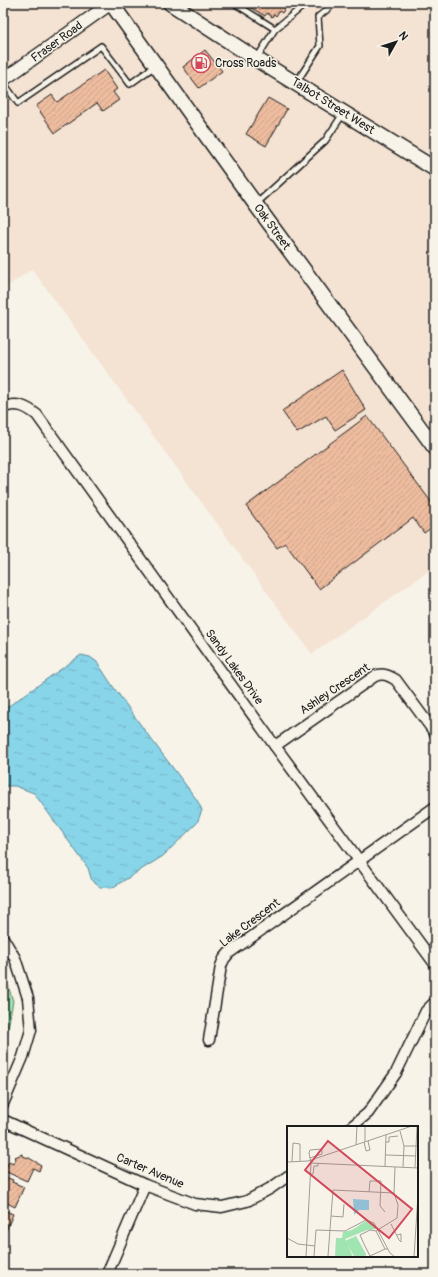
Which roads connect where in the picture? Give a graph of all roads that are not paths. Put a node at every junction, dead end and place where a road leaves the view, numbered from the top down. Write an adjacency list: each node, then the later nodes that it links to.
1 (111, 3): 8 (main road, Oak Street); 9 (street, Fraser Road)
2 (170, 3): 7 (main road, Talbot Street West)
3 (234, 3): 6 (lane)
4 (307, 3): 6 (lane)
5 (335, 3): 10 (lane)
6 (275, 28): 7 (lane)
7 (256, 59): 10 (main road, Talbot Street West)
8 (155, 66): 9 (lane); 13 (main road, Oak Street)
9 (3, 81)
10 (296, 83): 11 (main road, Talbot Street West)
11 (343, 113): 12 (main road, Talbot Street West); 13 (lane)
12 (435, 169)
13 (256, 205): 15 (main road, Oak Street)
14 (3, 408): 17 (street, Sandy Lakes Drive)
15 (435, 448)
16 (435, 733): 17 (street, Ashley Crescent)
17 (275, 746): 19 (street, Sandy Lakes Drive)
18 (435, 807): 19 (street)
19 (359, 861): 21 (street, Sandy Lakes Drive); 23 (street, Lake Crescent)
20 (3, 938): 24 (street)
21 (435, 964)
22 (435, 1002): 26 (street)
23 (209, 1040)
24 (3, 1104)
25 (3, 1120): 28 (street, Carter Avenue)
26 (352, 1126)
27 (287, 1177): 28 (street, Carter Avenue)
28 (146, 1185): 29 (street)
29 (107, 1274)

